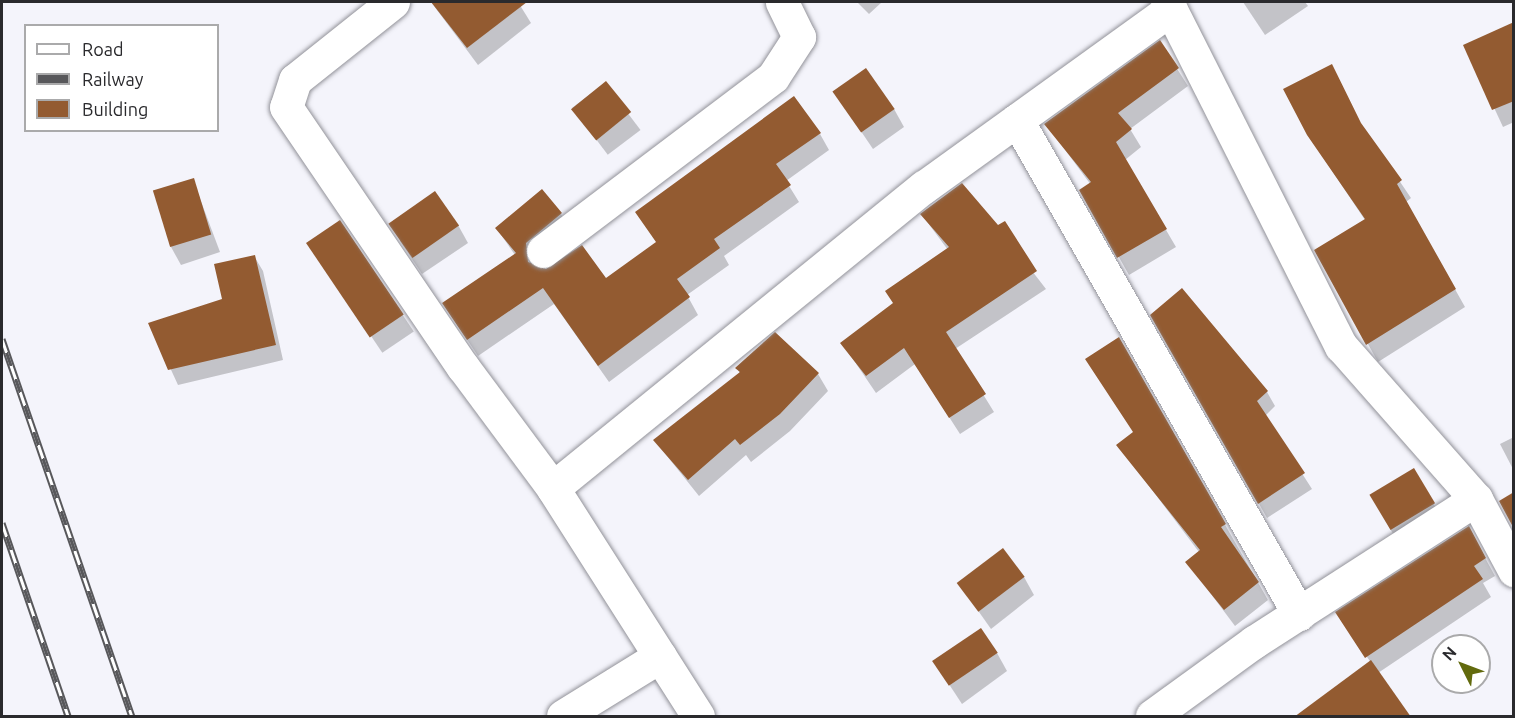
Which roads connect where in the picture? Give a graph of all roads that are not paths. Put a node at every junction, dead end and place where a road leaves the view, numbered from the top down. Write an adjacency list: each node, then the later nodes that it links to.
1 (393, 2): 6 (street)
2 (782, 2): 5 (street)
3 (1169, 5): 4 (street); 7 (street)
4 (1017, 120): 6 (street); 9 (street)
5 (543, 251)
6 (553, 488): 10 (street)
7 (1476, 499): 8 (street); 9 (street)
8 (1514, 570)
9 (1299, 614): 13 (street)
10 (660, 656): 11 (street); 12 (street)
11 (562, 717)
12 (698, 717)
13 (1152, 717)

